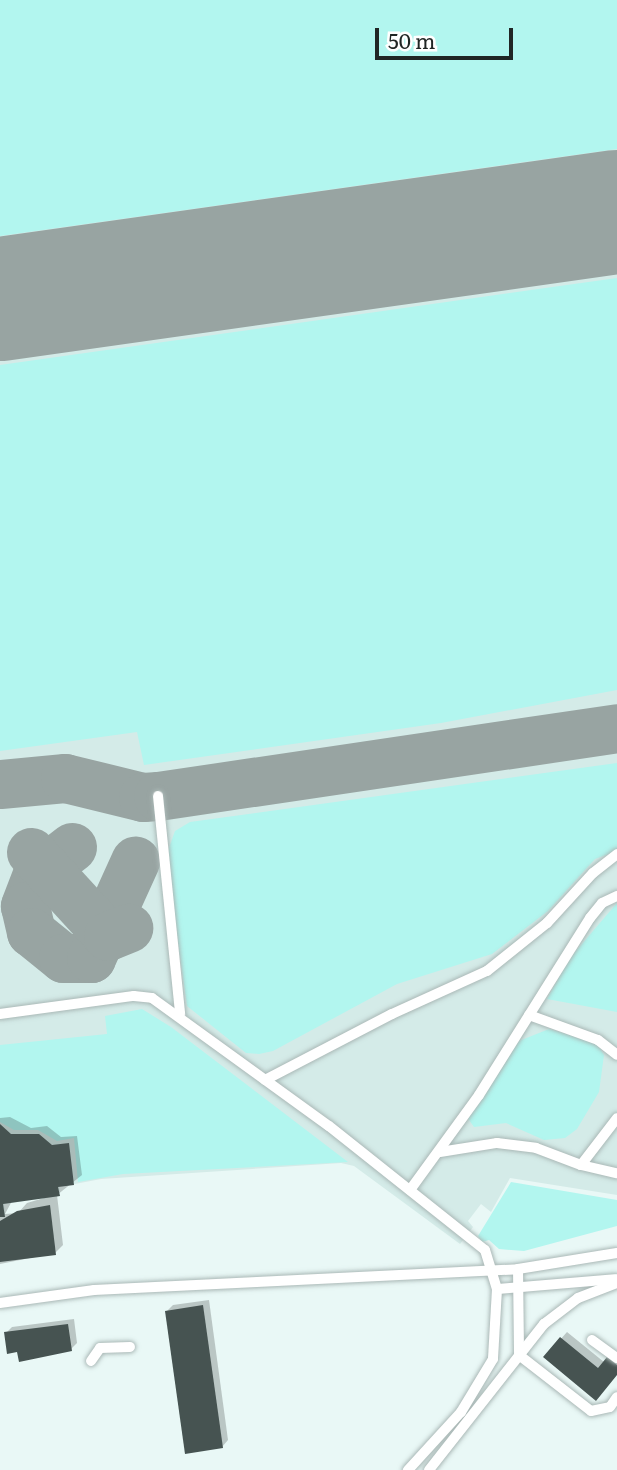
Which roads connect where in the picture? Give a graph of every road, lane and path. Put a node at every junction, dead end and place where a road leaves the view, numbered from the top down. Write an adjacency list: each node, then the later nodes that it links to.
1 (158, 796): 5 (lane)
2 (617, 854): 8 (lane)
3 (617, 896): 6 (lane)
4 (0, 1014): 5 (lane)
5 (180, 1014): 8 (lane)
6 (529, 1015): 7 (lane); 10 (lane)
7 (617, 1055)
8 (265, 1080): 13 (lane)
9 (617, 1118): 11 (lane)
10 (439, 1152): 11 (lane); 13 (lane)
11 (580, 1166): 12 (lane)
12 (617, 1173)
13 (410, 1190): 17 (lane)
14 (617, 1253): 16 (lane)
15 (379, 1261): 18 (lane)
16 (518, 1269): 17 (lane); 20 (lane)
17 (494, 1270): 18 (lane); 21 (lane)
18 (379, 1274): 22 (lane)
19 (617, 1281): 20 (lane); 25 (lane)
20 (519, 1288): 21 (lane); 25 (lane)
21 (497, 1289): 29 (lane)
22 (0, 1303)
23 (592, 1340): 26 (lane)
24 (130, 1347): 27 (lane)
25 (519, 1355): 28 (lane); 30 (lane)
26 (617, 1358)
27 (91, 1361)
28 (617, 1397)
29 (408, 1470)
30 (429, 1470)

